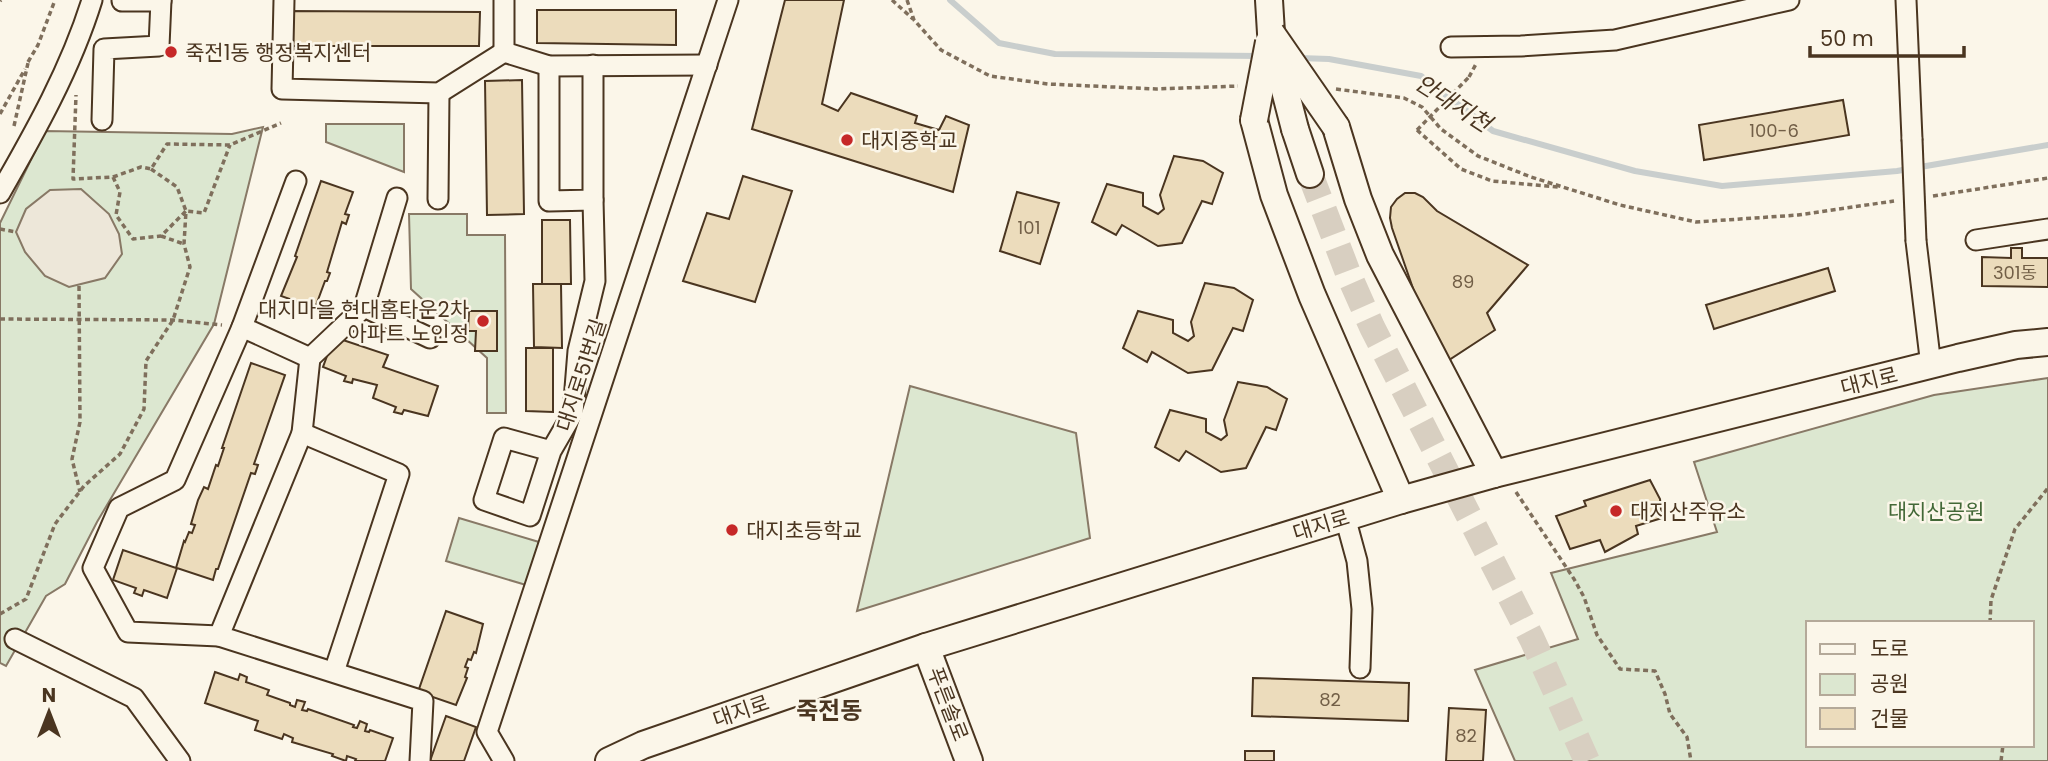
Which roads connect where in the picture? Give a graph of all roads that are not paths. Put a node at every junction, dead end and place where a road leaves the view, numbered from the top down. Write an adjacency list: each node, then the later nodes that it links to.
1 (92, 0): 20 (street)
2 (161, 0): 9 (street); 17 (street)
3 (284, 0): 16 (street)
4 (504, 0): 12 (street)
5 (729, 0): 14 (street, 대지로51번길)
6 (1269, 0): 10 (street)
7 (1789, 0): 11 (street)
8 (1906, 0): 31 (street, bridge)
9 (122, 1)
10 (1270, 33): 18 (street, bridge); 34 (street, bridge); 35 (street, bridge)
11 (1451, 47)
12 (504, 52): 15 (street); 16 (street)
13 (593, 65): 14 (street); 15 (street); 23 (street)
14 (707, 65): 44 (street, 대지로51번길)
15 (549, 66): 23 (street)
16 (439, 93): 22 (street)
17 (102, 120)
18 (1310, 174)
19 (296, 181): 27 (street)
20 (0, 193)
21 (397, 198): 26 (street)
22 (438, 199)
23 (593, 200): 33 (street)
24 (2048, 229): 25 (street)
25 (1976, 240)
26 (363, 307): 28 (street); 30 (street)
27 (242, 327): 30 (street); 37 (street)
28 (430, 338)
29 (2048, 342): 31 (street, 대지로)
30 (310, 358): 32 (street)
31 (1931, 366): 34 (street, 대지로)
32 (302, 433): 37 (street); 41 (street)
33 (551, 451)
34 (1500, 472): 35 (street, 대지로)
35 (1401, 500): 36 (street, 대지로)
36 (1345, 517): 39 (street, 대지로); 40 (street)
37 (219, 635): 41 (street)
38 (16, 639): 42 (street)
39 (926, 647): 45 (street, 대지로); 46 (street, 푸른솔로)
40 (1360, 668)
41 (334, 672): 43 (street)
42 (180, 761)
43 (420, 761)
44 (504, 761)
45 (609, 761)
46 (969, 761)

